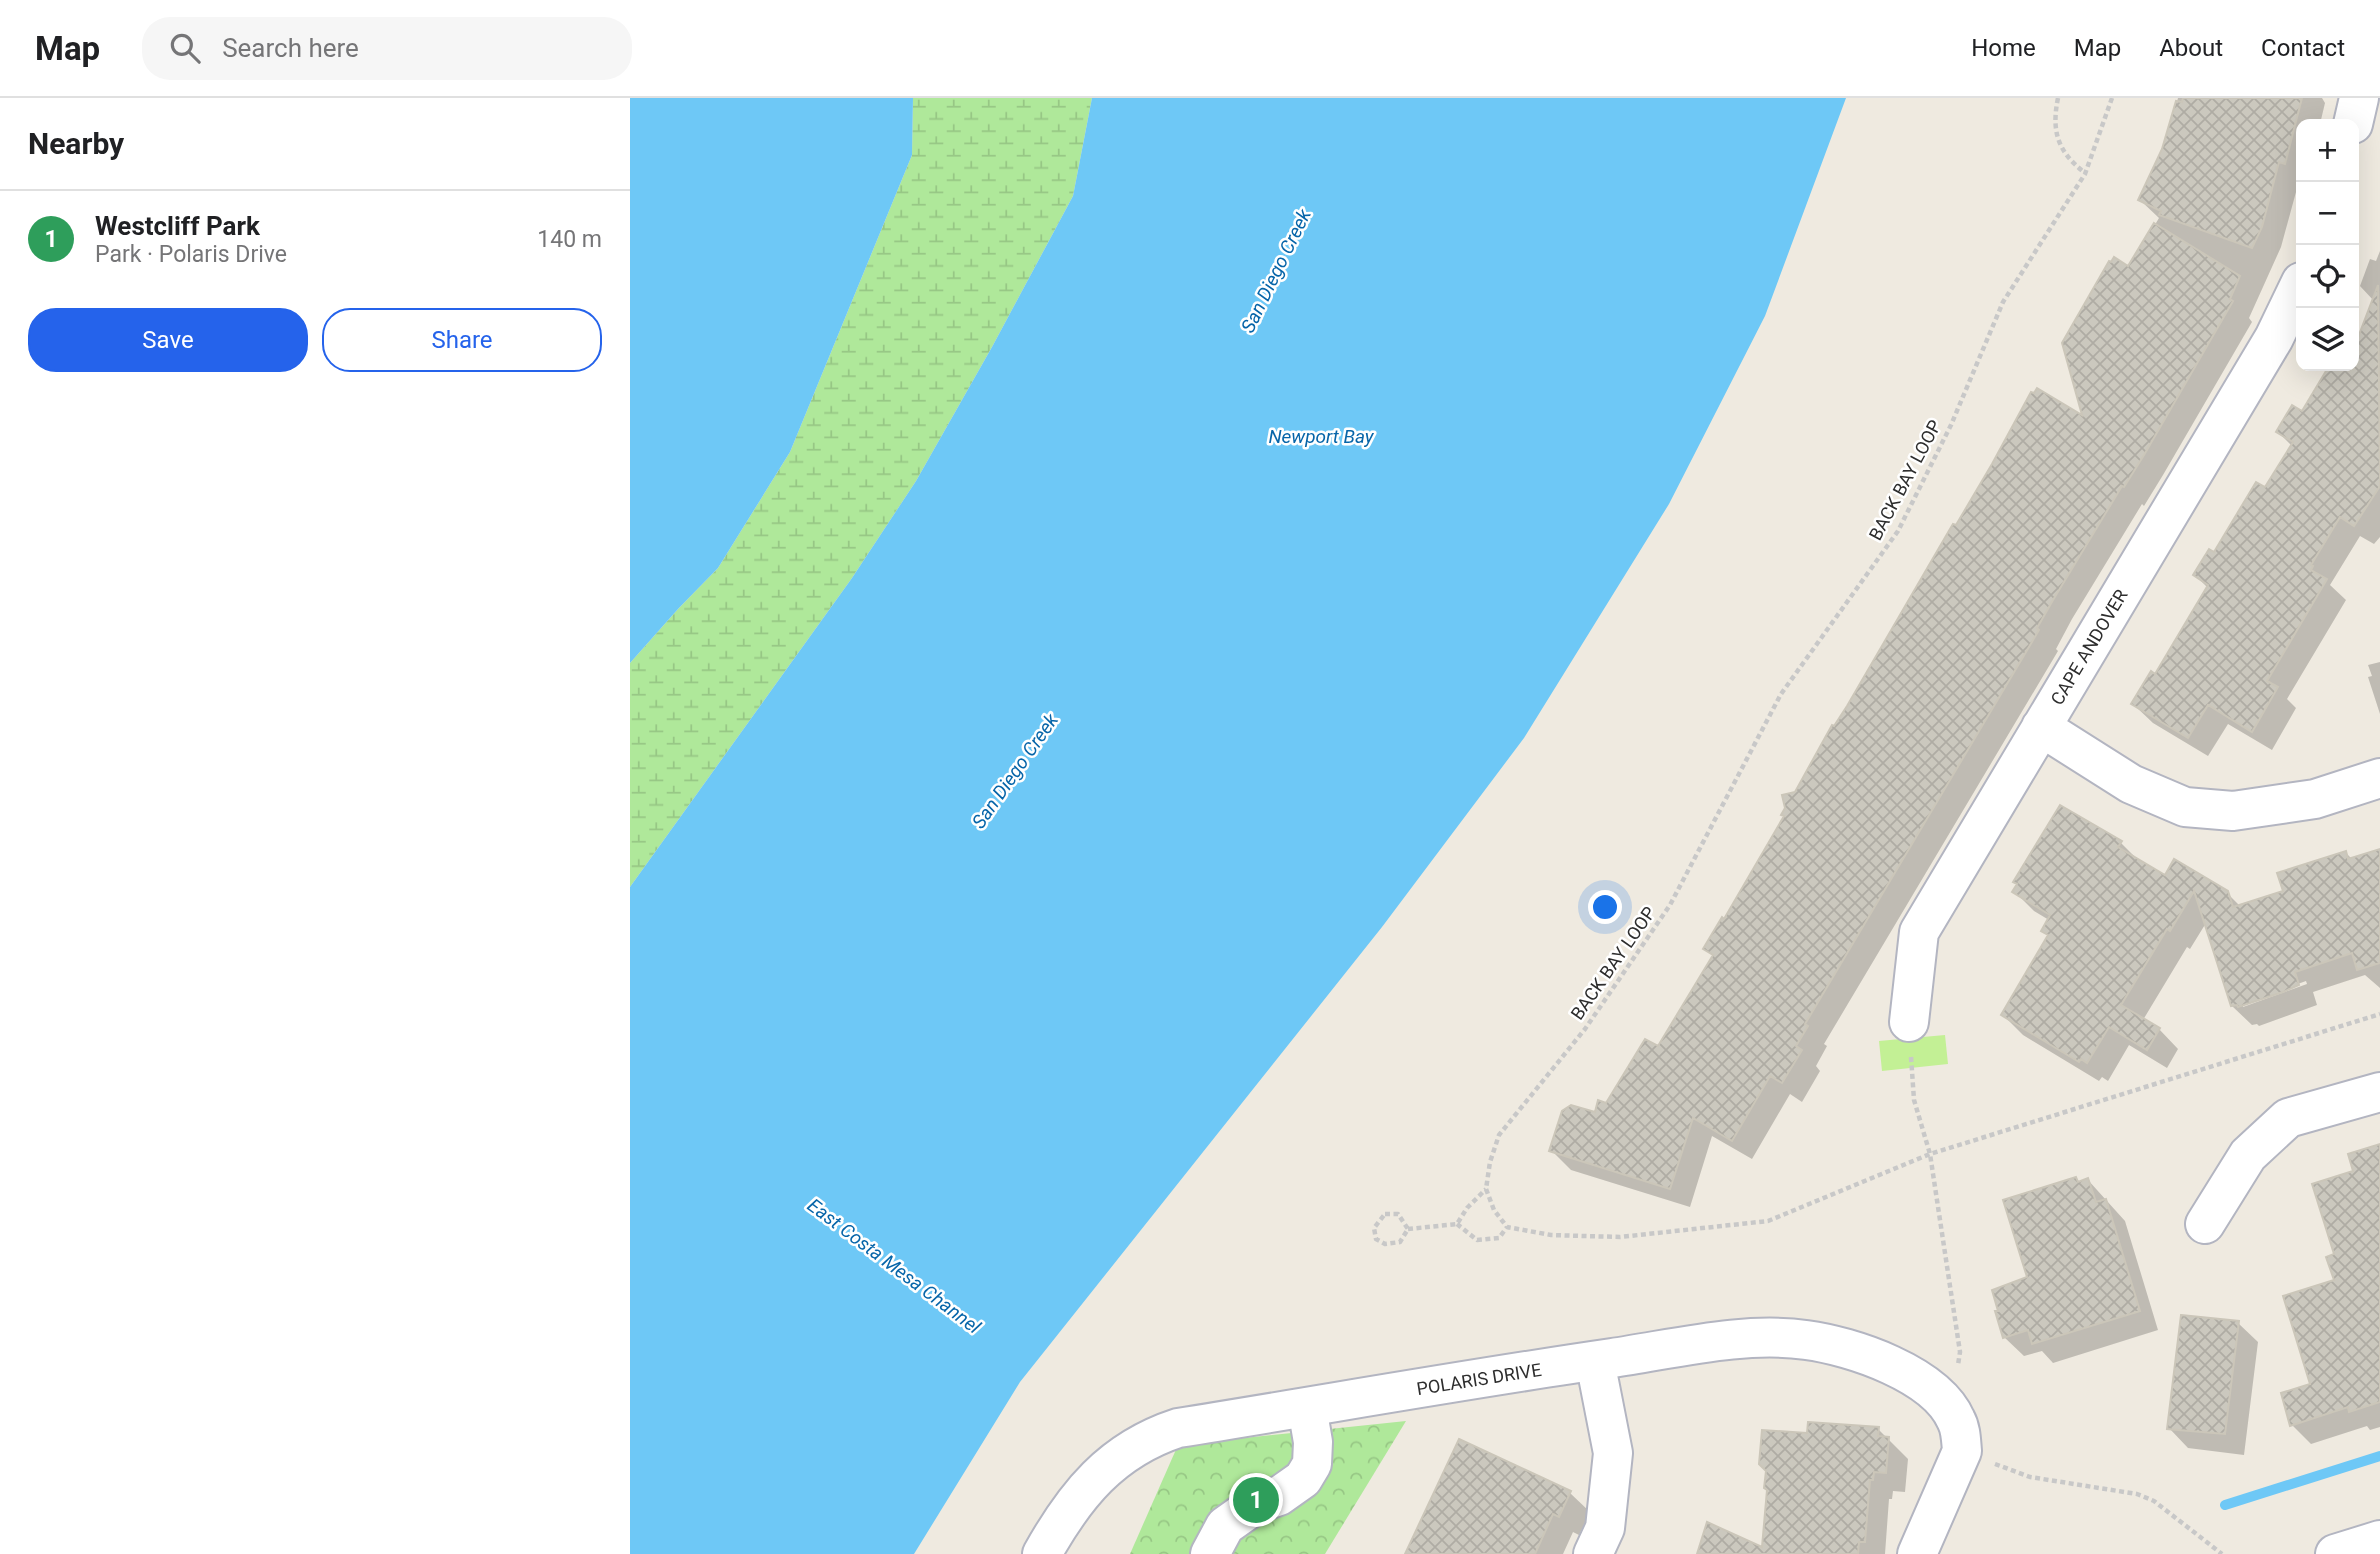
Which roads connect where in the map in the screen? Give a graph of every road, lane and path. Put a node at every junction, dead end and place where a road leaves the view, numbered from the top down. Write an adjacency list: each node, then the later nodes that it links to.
1 (2058, 98): 5 (path)
2 (2112, 98): 5 (path, BACK BAY LOOP)
3 (2359, 98): 4 (street)
4 (2355, 119)
5 (2085, 174): 13 (path, BACK BAY LOOP)
6 (2296, 292): 7 (street, CAPE ANDOVER)
7 (2041, 727): 8 (street); 10 (street, CAPE ANDOVER)
8 (2380, 778)
9 (2380, 1014): 12 (path)
10 (1909, 1022): 12 (path)
11 (2380, 1092): 15 (street)
12 (1930, 1154): 16 (path); 20 (path)
13 (1486, 1189): 14 (path); 16 (path)
14 (1457, 1224): 16 (path); 17 (path)
15 (2205, 1224)
16 (1507, 1227)
17 (1408, 1229): 17 (path)
18 (1595, 1361): 19 (street, POLARIS DRIVE); 20 (street, POLARIS DRIVE); 25 (street)
19 (1307, 1407): 23 (street, POLARIS DRIVE); 24 (street)
20 (1951, 1411): 21 (street)
21 (1962, 1451): 26 (street); 27 (path)
22 (2380, 1540): 28 (street)
23 (1042, 1554)
24 (1210, 1554)
25 (1594, 1554)
26 (1917, 1554)
27 (2222, 1554)
28 (2335, 1554)

